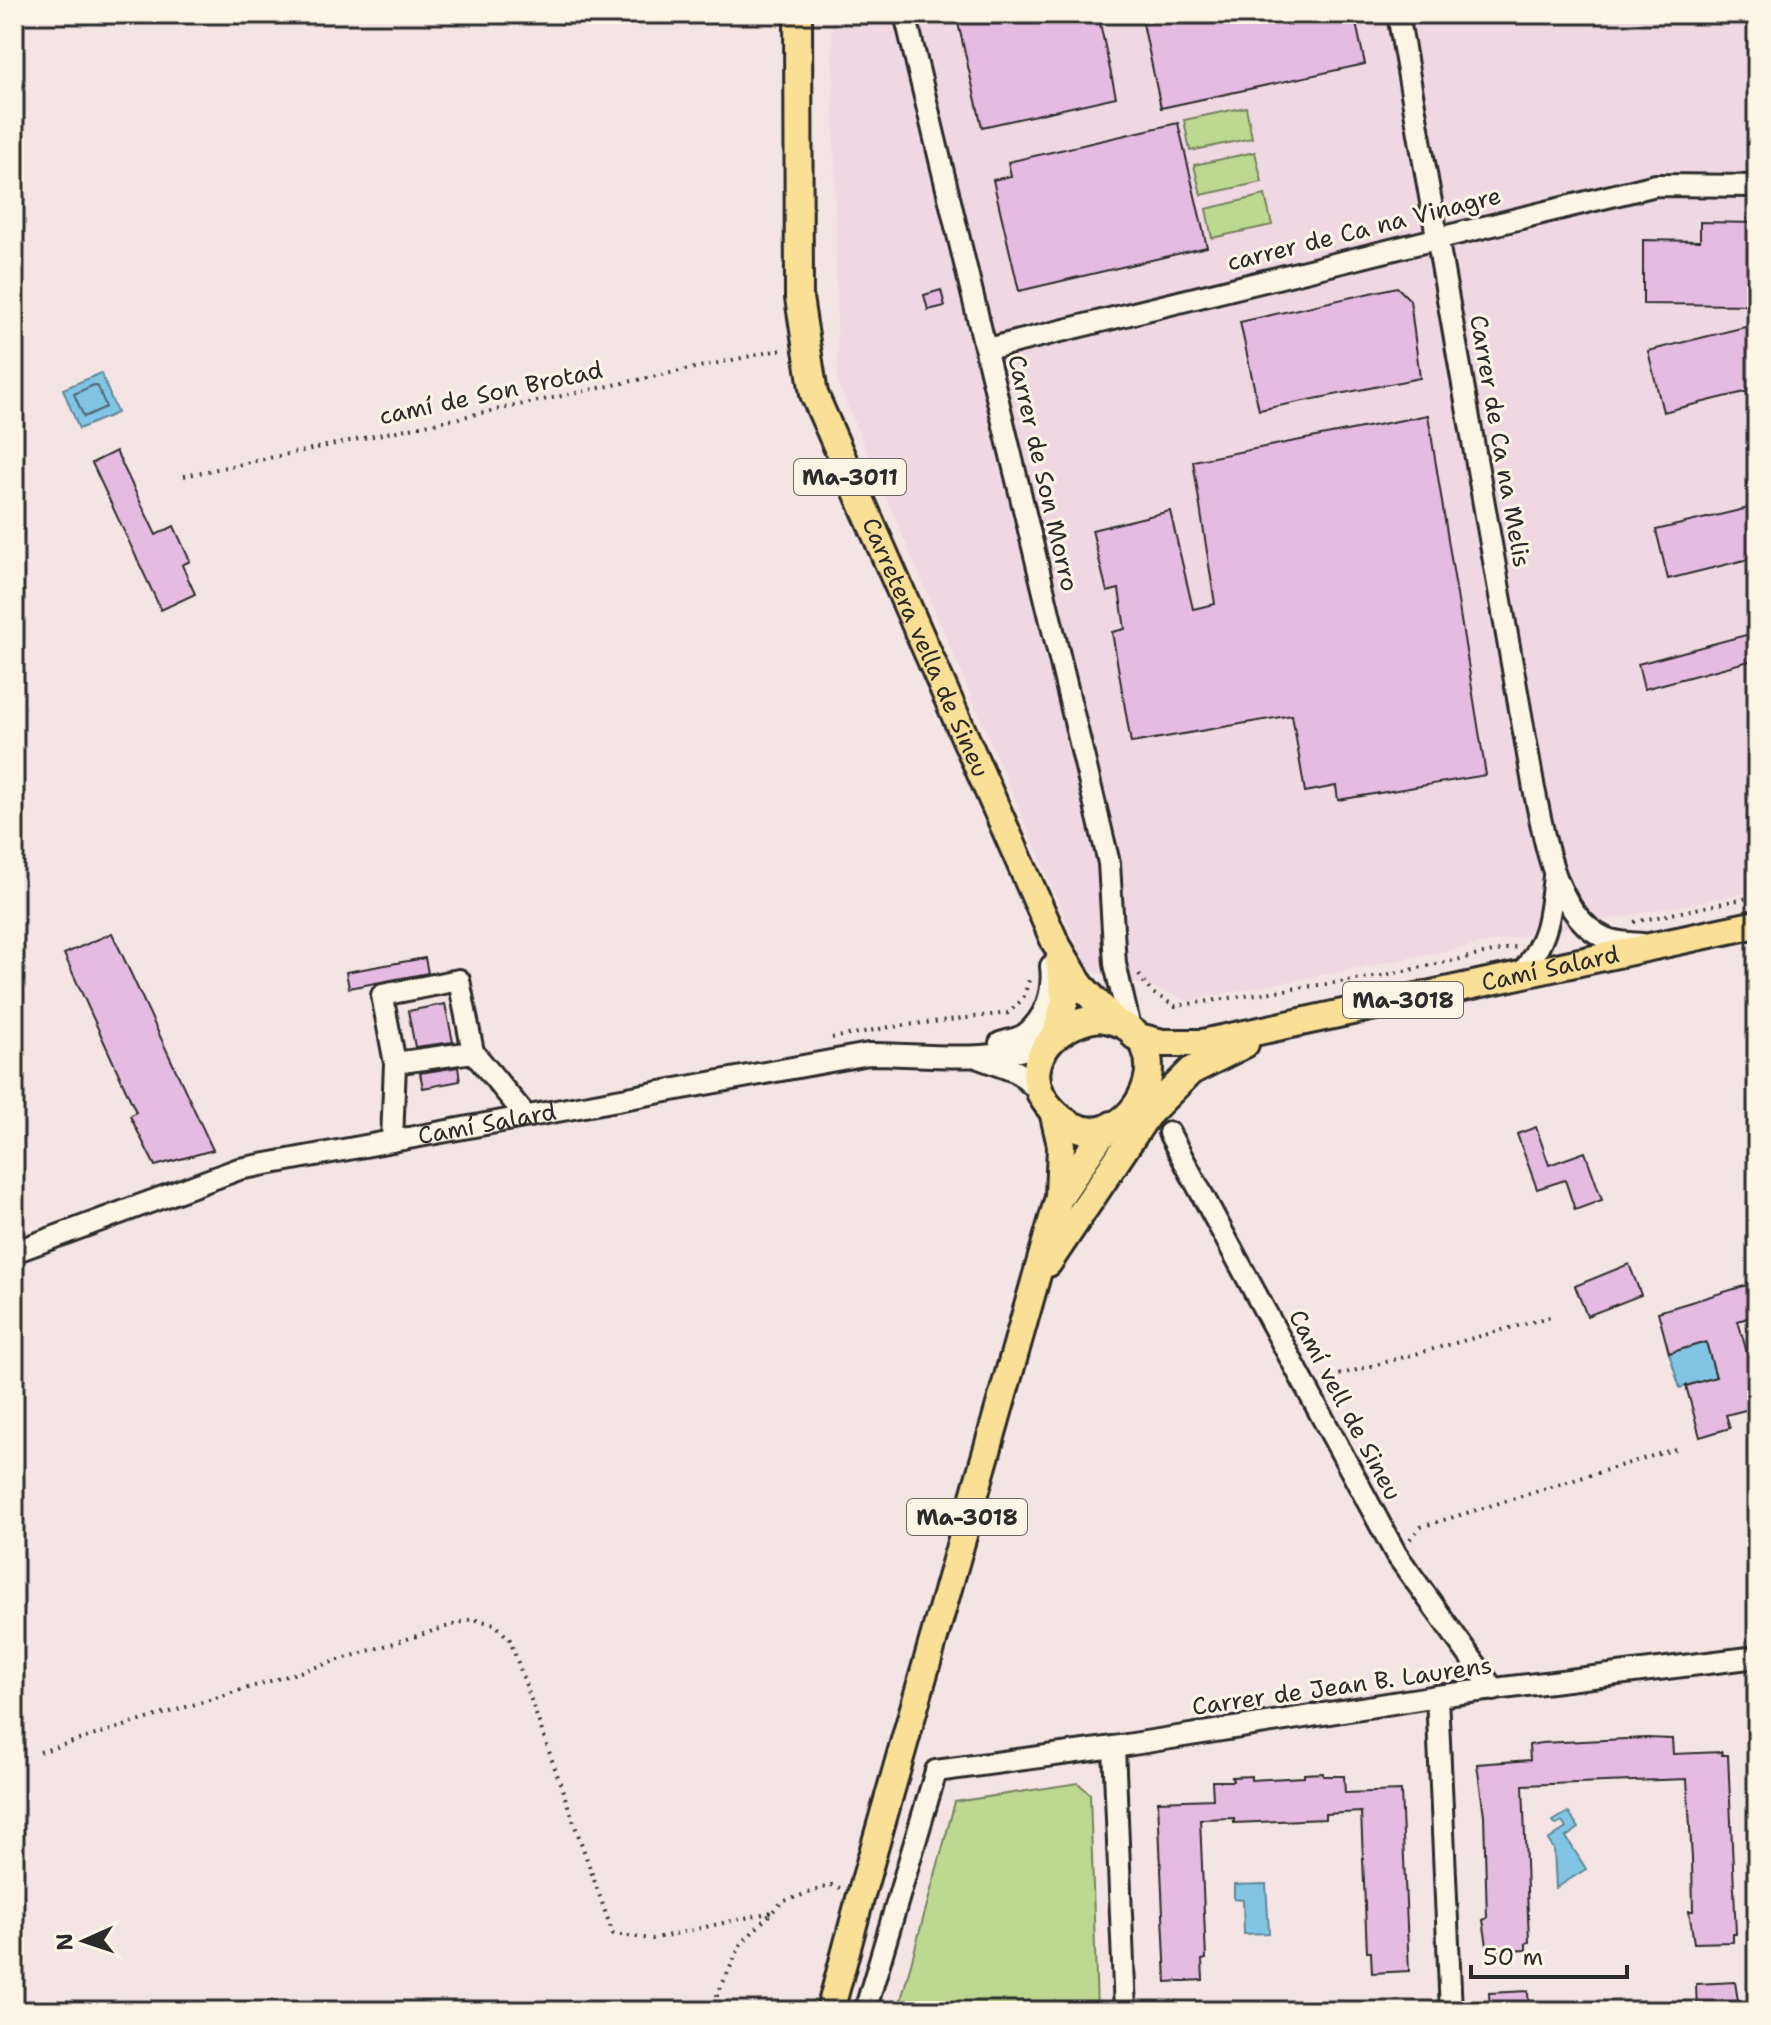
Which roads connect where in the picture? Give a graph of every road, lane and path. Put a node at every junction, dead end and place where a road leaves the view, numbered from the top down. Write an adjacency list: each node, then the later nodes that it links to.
1 (798, 14): 6 (main road, Carretera vella de Sineu / Ma-3011)
2 (905, 14): 7 (street, Carrer de Son Morro)
3 (1398, 14): 5 (street, Carrer de Ca na Melis)
4 (1757, 186): 5 (street, carrer de Ca na Vinagre)
5 (1438, 238): 7 (street, carrer de Ca na Vinagre); 9 (street, Carrer de Ca na Melis)
6 (806, 345): 8 (path, camí de Son Brotad); 10 (main road, Carretera vella de Sineu / Ma-3011)
7 (987, 349): 16 (street, Carrer de Son Morro)
8 (184, 476)
9 (1554, 876): 13 (street, Carrer de Ca na Melis); 14 (street, Carrer de Ca na Melis)
10 (1040, 908): 12 (main road, Carretera vella de Sineu / Ma-3011); 20 (street)
11 (1757, 924): 13 (main road, Camí Salard / Ma-3018)
12 (1055, 942): 16 (main road, Carretera vella de Sineu / Ma-3011); 17 (main road, Carretera vella de Sineu / Ma-3011)
13 (1655, 946): 14 (main road, Camí Salard / Ma-3018)
14 (1520, 976): 15 (main road, Camí Salard / Ma-3018)
15 (1286, 1024): 18 (main road, Camí Salard / Ma-3018); 31 (main road)
16 (1126, 1028): 17 (main road, Ma-3018); 18 (main road, Camí Salard / Ma-3018); 23 (main road)
17 (1052, 1038): 21 (street, Camí Salard); 24 (main road, Ma-3018)
18 (1203, 1043): 23 (main road, Camí Salard / Ma-3018)
19 (473, 1052): 22 (street); 22 (street); 25 (street)
20 (945, 1054): 21 (street, Camí Salard); 25 (street, Camí Salard)
21 (972, 1055): 24 (street, Camí Salard)
22 (395, 1063): 28 (street)
23 (1149, 1082): 26 (main road, Ma-3018)
24 (1047, 1102): 26 (main road); 29 (main road, Ma-3018)
25 (526, 1116): 28 (street, Camí Salard)
26 (1112, 1125): 29 (main road, Ma-3018)
27 (1169, 1133): 33 (street, Camí vell de Sineu)
28 (392, 1141): 30 (street, Camí Salard)
29 (1059, 1197): 31 (main road, Ma-3018)
30 (14, 1252)
31 (1033, 1286): 41 (main road, Ma-3018)
32 (1550, 1317): 33 (path)
33 (1304, 1385): 35 (street, Camí vell de Sineu)
34 (1675, 1449): 35 (path)
35 (1396, 1554): 37 (street, Camí vell de Sineu)
36 (1757, 1657): 37 (street, Carrer de Jean B. Laurens)
37 (1494, 1690): 38 (street, Carrer de Jean B. Laurens)
38 (1437, 1696): 39 (street, Carrer de Jean B. Laurens); 47 (street)
39 (1114, 1747): 45 (street, Carrer de Jean B. Laurens); 46 (street)
40 (40, 1752): 42 (path)
41 (861, 1895): 42 (path); 44 (main road, Ma-3018)
42 (772, 1912): 43 (path)
43 (710, 2011)
44 (830, 2011)
45 (865, 2011)
46 (1125, 2011)
47 (1451, 2011)

